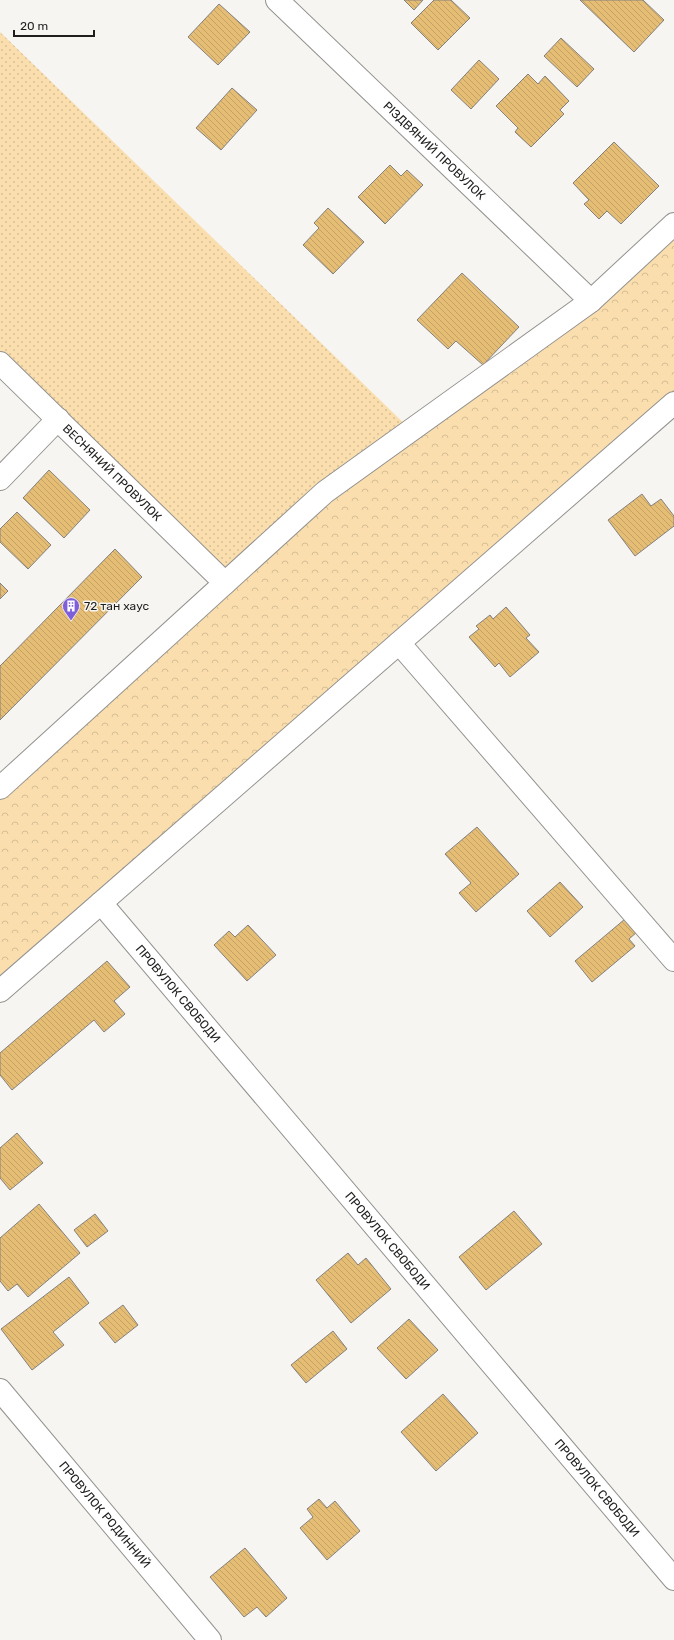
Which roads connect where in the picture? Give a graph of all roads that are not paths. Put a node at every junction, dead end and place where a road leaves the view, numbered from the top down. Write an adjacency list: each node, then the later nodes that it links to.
1 (277, 0): 3 (street, РІЗДВЯНИЙ ПРОВУЛОК)
2 (674, 224): 3 (street)
3 (591, 301): 8 (street)
4 (0, 363): 6 (street, ВЕСНЯНИЙ ПРОВУЛОК)
5 (674, 403): 9 (street)
6 (58, 419): 7 (street); 8 (street, ВЕСНЯНИЙ ПРОВУЛОК)
7 (0, 479)
8 (225, 583): 10 (street)
9 (399, 643): 11 (street); 12 (street)
10 (0, 788)
11 (101, 903): 13 (street); 15 (street, ПРОВУЛОК СВОБОДИ)
12 (674, 960)
13 (0, 991)
14 (0, 1390): 16 (street, ПРОВУЛОК РОДИННИЙ)
15 (674, 1579)
16 (210, 1640)

